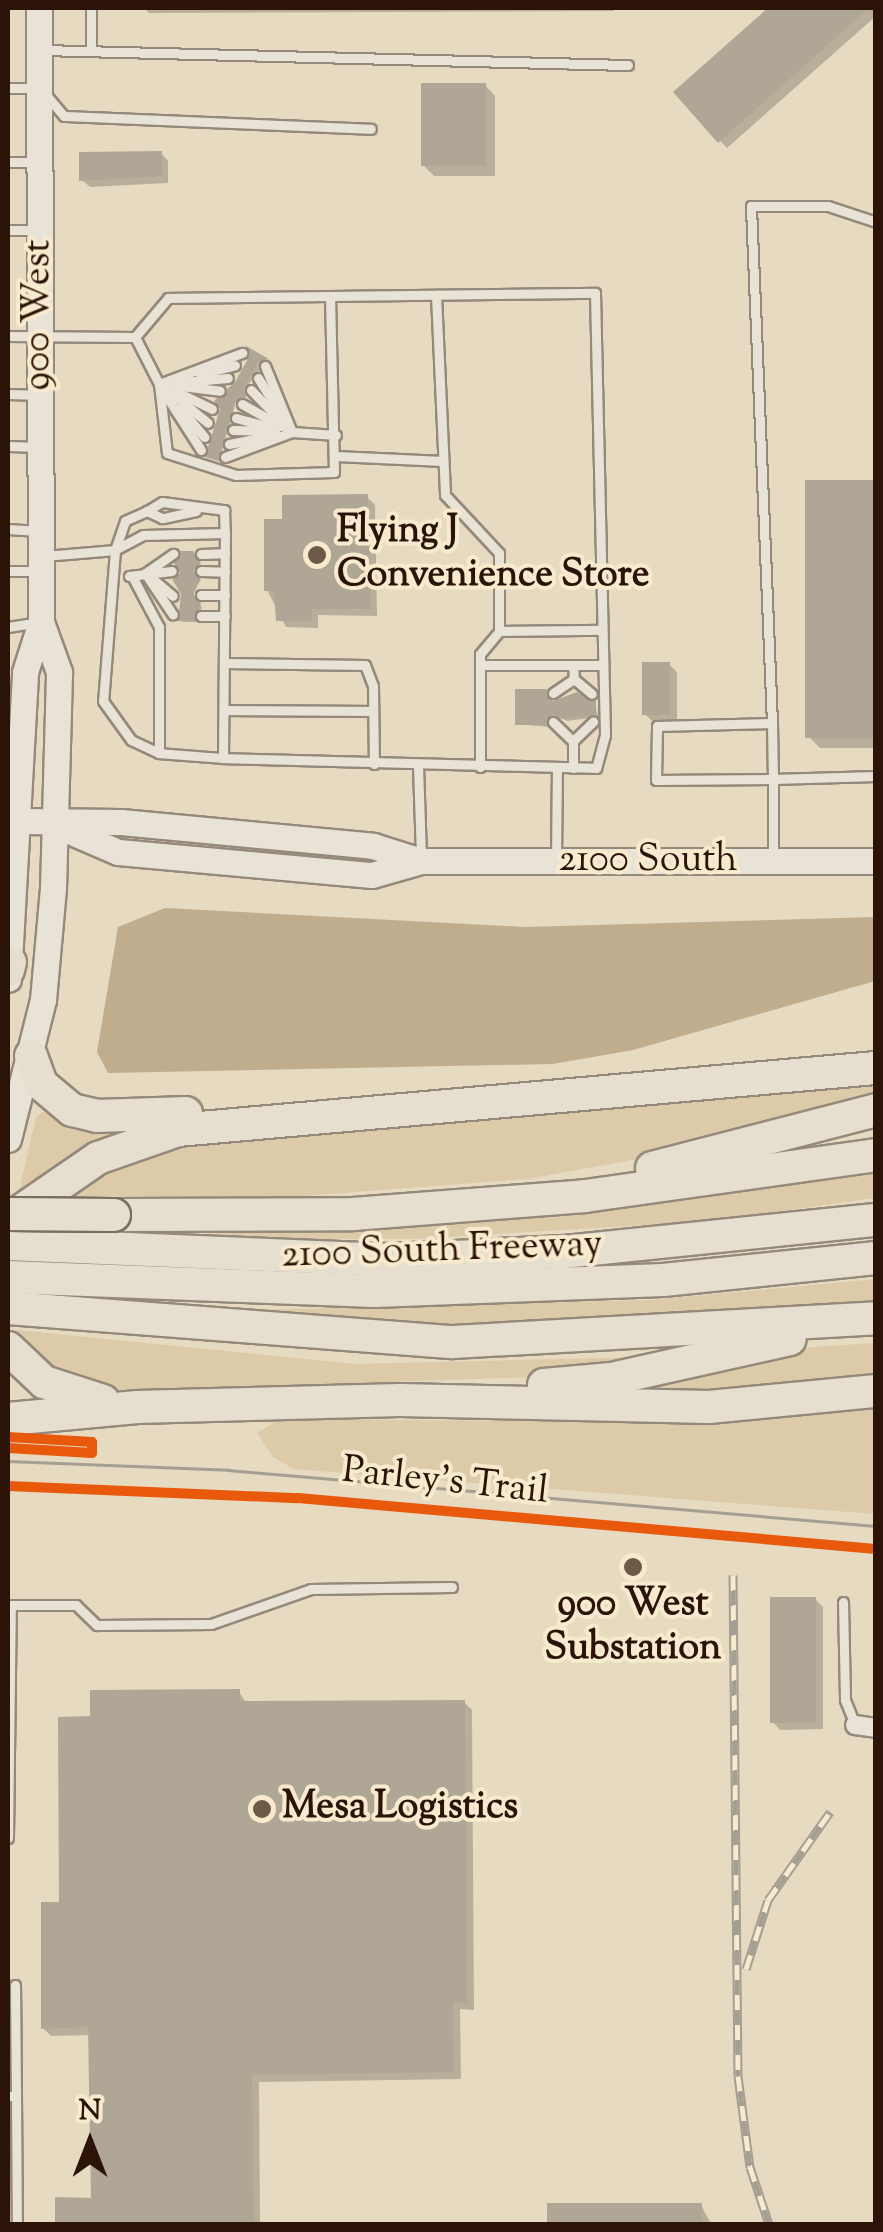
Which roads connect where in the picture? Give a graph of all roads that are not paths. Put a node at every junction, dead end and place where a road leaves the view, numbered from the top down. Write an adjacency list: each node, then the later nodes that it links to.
1 (40, 8): 3 (main road, 900 West)
2 (91, 8): 4 (lane)
3 (40, 50): 4 (lane); 7 (main road, 900 West)
4 (91, 50): 5 (lane)
5 (628, 65)
6 (8, 88): 7 (lane)
7 (40, 88): 8 (lane); 10 (main road, 900 West)
8 (371, 129)
9 (8, 162): 10 (lane)
10 (40, 162): 13 (main road, 900 West)
11 (876, 222): 83 (lane)
12 (8, 230): 13 (lane)
13 (40, 230): 17 (main road, 900 West)
14 (436, 295): 15 (lane); 43 (lane); 68 (lane)
15 (330, 296): 18 (lane); 35 (lane)
16 (8, 336): 17 (lane)
17 (40, 336): 18 (lane); 28 (main road, 900 West)
18 (135, 338): 24 (lane)
19 (242, 353): 24 (lane)
20 (235, 366): 24 (lane)
21 (265, 366): 34 (lane)
22 (228, 378): 24 (lane)
23 (258, 378): 34 (lane)
24 (158, 384): 26 (lane); 30 (lane); 32 (lane); 36 (lane); 40 (lane); 41 (lane)
25 (250, 390): 34 (lane)
26 (220, 391)
27 (8, 394): 28 (lane)
28 (40, 395): 39 (main road, 900 West)
29 (242, 404): 34 (lane)
30 (212, 410)
31 (236, 418): 34 (lane)
32 (208, 423)
33 (233, 430): 34 (lane)
34 (292, 432): 35 (lane); 37 (lane); 42 (lane)
35 (336, 435): 41 (lane)
36 (204, 436)
37 (229, 444)
38 (8, 446): 39 (lane)
39 (40, 447): 49 (main road, 900 West)
40 (200, 450)
41 (336, 456): 43 (lane)
42 (225, 457)
43 (443, 462): 69 (lane)
44 (147, 511): 45 (lane); 45 (lane); 48 (lane)
45 (196, 512): 47 (lane)
46 (8, 529): 49 (lane)
47 (225, 533): 48 (lane); 50 (lane)
48 (115, 550): 49 (lane); 58 (lane)
49 (41, 553): 53 (lane); 66 (main road, 900 West)
50 (225, 553): 52 (lane); 56 (lane)
51 (172, 554): 57 (lane)
52 (201, 554)
53 (8, 571)
54 (200, 571): 56 (lane)
55 (172, 572): 57 (lane)
56 (225, 572): 62 (lane)
57 (145, 574): 59 (lane); 61 (lane); 63 (lane)
58 (116, 576): 59 (lane); 85 (lane)
59 (132, 576): 85 (lane)
60 (201, 595): 62 (lane)
61 (172, 596)
62 (225, 596): 65 (lane)
63 (172, 615)
64 (202, 616): 65 (lane)
65 (225, 616): 70 (lane)
66 (41, 622): 67 (lane); 94 (main road, 900 West); 95 (main road, 900 West)
67 (8, 627)
68 (602, 630): 69 (lane); 73 (lane)
69 (499, 631): 71 (lane)
70 (225, 663): 78 (lane); 79 (lane)
71 (480, 665): 72 (lane); 89 (lane)
72 (573, 665): 73 (lane); 74 (lane)
73 (603, 665): 91 (lane)
74 (574, 679): 75 (lane); 76 (lane); 77 (lane)
75 (553, 692)
76 (569, 693)
77 (587, 694)
78 (224, 710): 79 (lane); 86 (lane)
79 (373, 711): 87 (lane)
80 (553, 722): 84 (lane)
81 (569, 722): 84 (lane)
82 (588, 722): 84 (lane)
83 (772, 722): 93 (lane); 93 (lane)
84 (573, 741): 91 (lane)
85 (158, 754): 86 (lane)
86 (223, 758): 87 (lane)
87 (374, 764): 88 (lane)
88 (418, 766): 89 (lane); 96 (lane)
89 (480, 767): 90 (lane)
90 (557, 768): 91 (lane); 99 (lane)
91 (573, 768)
92 (876, 776): 93 (lane)
93 (773, 780): 98 (lane)
94 (19, 821): 95 (main road, 2100 South); 100 (main road, 900 West)
95 (56, 824): 96 (main road, 2100 South); 101 (main road, 900 West)
96 (421, 861): 99 (main road, 2100 South)
97 (876, 861): 98 (main road, 2100 South)
98 (773, 862): 99 (main road, 2100 South)
99 (556, 863)
100 (8, 970)
101 (31, 1056): 104 (highway); 105 (main road, 900 West)
102 (876, 1068): 104 (highway)
103 (876, 1110): 107 (highway)
104 (330, 1113): 108 (highway)
105 (8, 1139)
106 (876, 1155): 107 (highway)
107 (583, 1190): 108 (highway, bridge)
108 (8, 1217)
109 (876, 1220): 110 (highway, 2100 South Freeway)
110 (8, 1244)
111 (876, 1258): 112 (highway, 2100 South Freeway)
112 (8, 1278)
113 (8, 1308): 114 (highway)
114 (876, 1318): 117 (highway)
115 (8, 1348): 118 (highway)
116 (876, 1390): 117 (highway)
117 (400, 1400): 118 (highway)
118 (138, 1407): 119 (highway)
119 (8, 1419)
120 (452, 1587): 124 (lane)
121 (843, 1602): 122 (lane)
122 (855, 1725): 123 (street)
123 (876, 1728)
124 (8, 1838)
125 (15, 1985): 126 (lane)
126 (12, 2096): 127 (lane)
127 (17, 2224)

